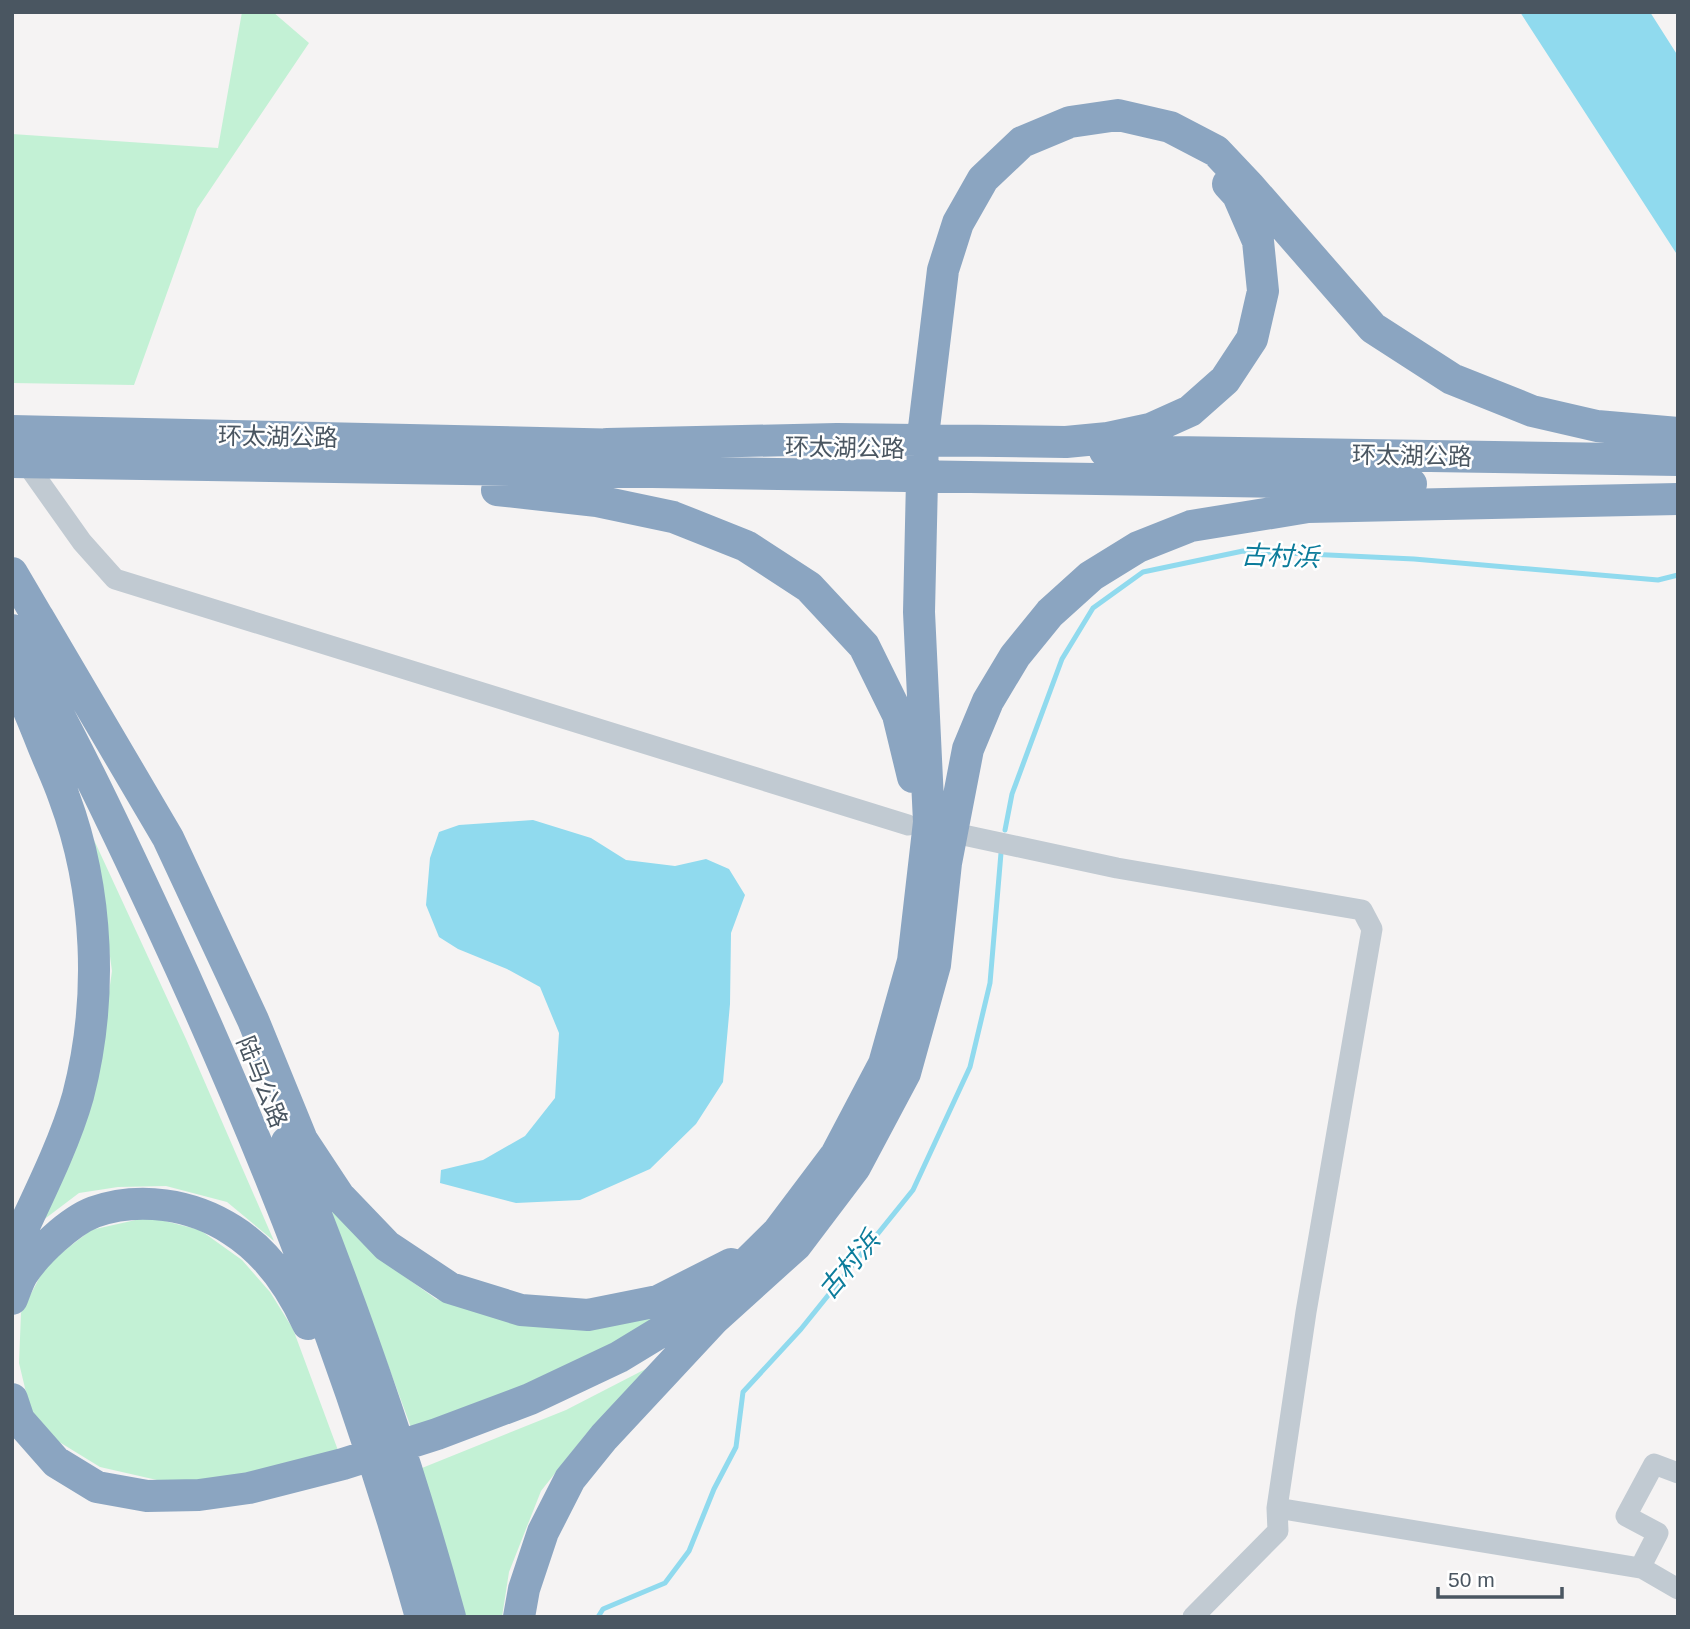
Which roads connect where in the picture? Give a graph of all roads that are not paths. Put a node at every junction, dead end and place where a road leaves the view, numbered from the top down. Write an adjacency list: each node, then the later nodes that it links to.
1 (995, 177): 3 (highway); 5 (highway); 15 (highway)
2 (12, 431): 8 (highway, 环太湖公路)
3 (1678, 433)
4 (12, 443): 13 (street)
5 (607, 444): 6 (highway, 环太湖公路); 8 (highway, 环太湖公路)
6 (1665, 459)
7 (12, 462): 8 (highway)
8 (477, 467): 9 (highway, 环太湖公路); 15 (highway)
9 (1669, 496): 15 (highway)
10 (12, 573): 11 (highway, 陆马公路)
11 (25, 624): 16 (highway); 29 (highway, 陆马公路); 30 (highway, 陆马公路)
12 (12, 675): 17 (highway)
13 (908, 825)
14 (968, 836): 25 (street)
15 (935, 862): 16 (highway); 19 (highway)
16 (778, 1232): 20 (highway)
17 (12, 1252)
18 (12, 1299): 28 (highway)
19 (714, 1319): 20 (highway); 31 (highway)
20 (577, 1384): 24 (highway)
21 (12, 1399): 24 (highway)
22 (12, 1433): 24 (highway)
23 (1678, 1473): 26 (street)
24 (147, 1503)
25 (1277, 1508): 26 (street); 32 (street)
26 (1640, 1567): 27 (street)
27 (1678, 1589)
28 (406, 1617)
29 (421, 1617)
30 (450, 1617)
31 (519, 1617)
32 (1193, 1617)

